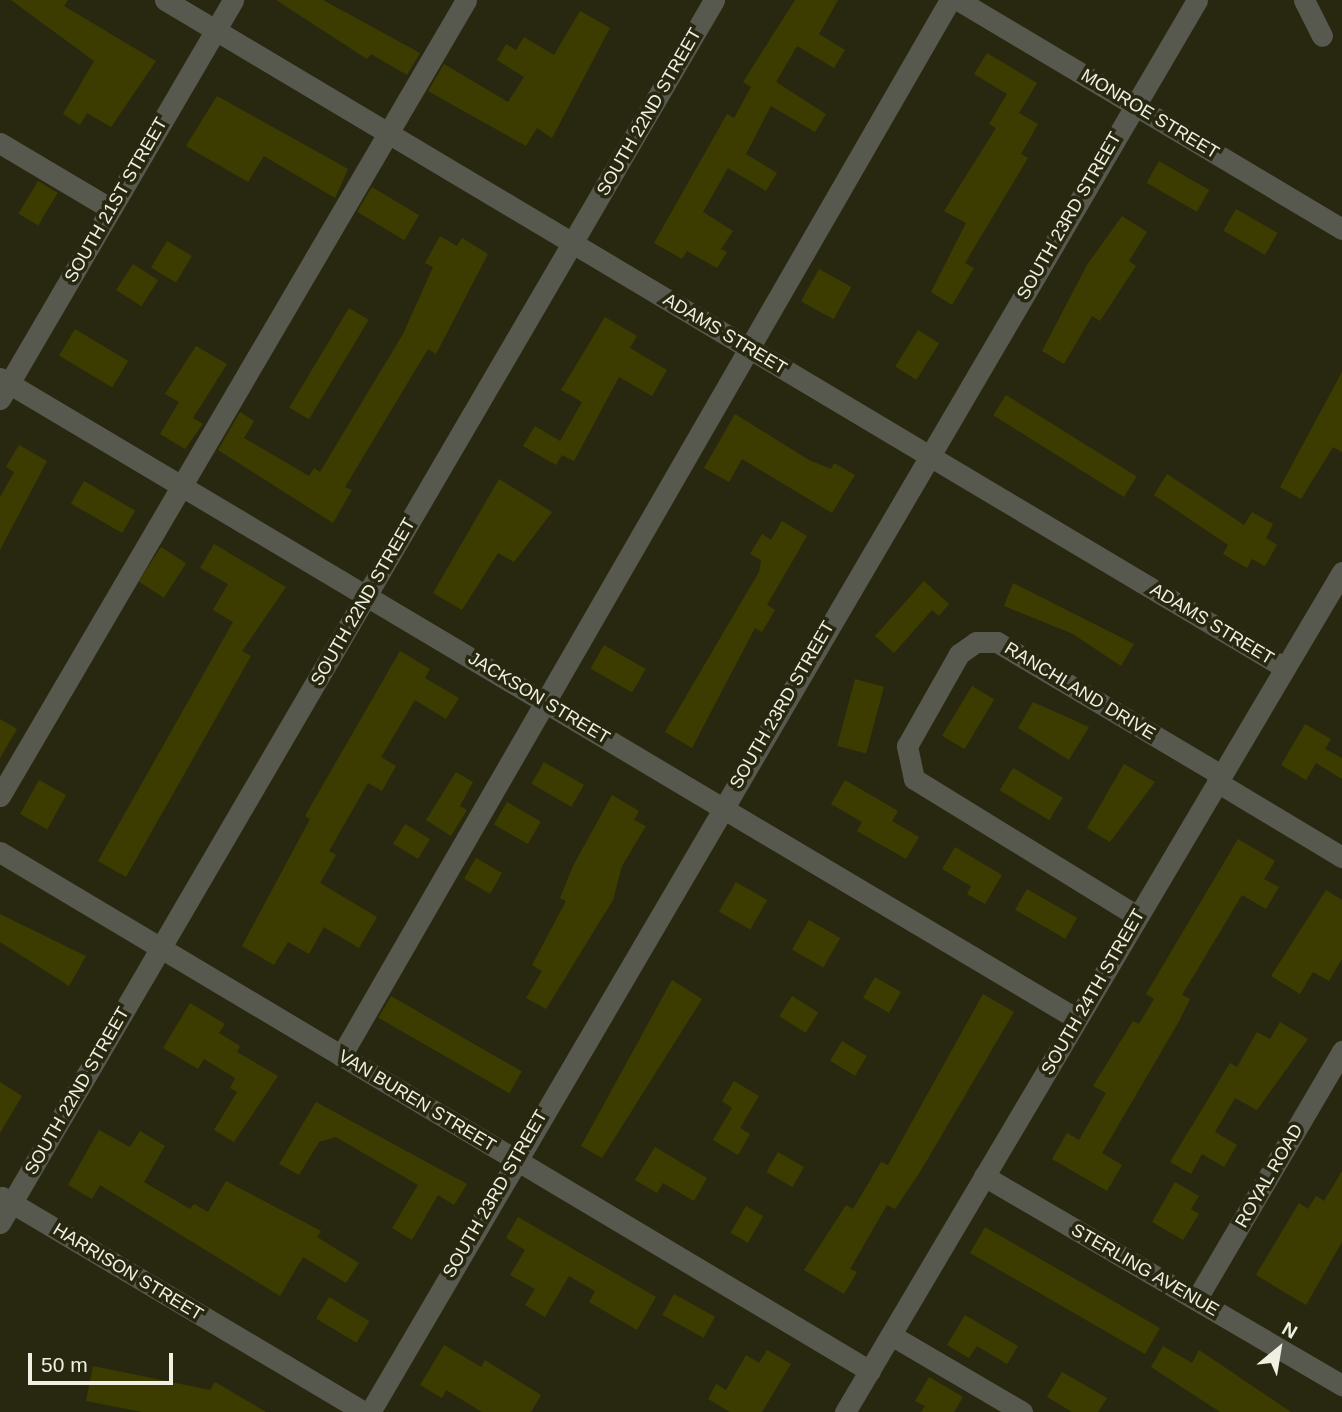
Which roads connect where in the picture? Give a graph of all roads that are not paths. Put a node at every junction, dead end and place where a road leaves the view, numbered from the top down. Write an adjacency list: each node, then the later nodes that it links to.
1 (165, 0): 9 (street, ADAMS STREET)
2 (233, 0): 9 (street, SOUTH 21ST STREET)
3 (466, 0): 12 (street)
4 (714, 0): 16 (street, SOUTH 22ND STREET)
5 (950, 0): 17 (street)
6 (958, 0): 11 (street, MONROE STREET)
7 (1197, 0): 11 (street, SOUTH 23RD STREET)
8 (1304, 0): 10 (street)
9 (215, 30): 12 (street, ADAMS STREET); 14 (street, SOUTH 21ST STREET)
10 (1322, 36)
11 (1134, 105): 15 (street, MONROE STREET); 19 (street, SOUTH 23RD STREET)
12 (389, 133): 16 (street, ADAMS STREET); 20 (street)
13 (0, 143): 14 (street)
14 (111, 209): 18 (street, SOUTH 21ST STREET)
15 (1342, 229)
16 (572, 243): 17 (street, ADAMS STREET); 22 (street, SOUTH 22ND STREET)
17 (752, 349): 19 (street, ADAMS STREET); 24 (street)
18 (3, 387): 20 (street, JACKSON STREET)
19 (929, 455): 23 (street, ADAMS STREET); 27 (street, SOUTH 23RD STREET)
20 (180, 485): 22 (street, JACKSON STREET); 26 (street)
21 (1342, 572): 23 (street, SOUTH 24TH STREET)
22 (367, 596): 24 (street, JACKSON STREET); 31 (street, SOUTH 22ND STREET)
23 (1285, 668): 25 (street, SOUTH 24TH STREET)
24 (545, 702): 27 (street, JACKSON STREET); 34 (street)
25 (1219, 779): 29 (street, RANCHLAND DRIVE); 30 (street, SOUTH 24TH STREET); 30 (street, RANCHLAND DRIVE)
26 (0, 796)
27 (722, 807): 32 (street, JACKSON STREET); 35 (street, SOUTH 23RD STREET)
28 (0, 852): 31 (street, VAN BUREN STREET)
29 (1342, 857)
30 (1138, 916): 32 (street, SOUTH 24TH STREET)
31 (160, 948): 34 (street, VAN BUREN STREET); 37 (street, SOUTH 22ND STREET)
32 (1077, 1019): 36 (street, SOUTH 24TH STREET)
33 (1342, 1051): 39 (street, ROYAL ROAD)
34 (341, 1056): 35 (street, VAN BUREN STREET)
35 (515, 1159): 41 (street, VAN BUREN STREET); 44 (street, SOUTH 23RD STREET)
36 (984, 1176): 39 (street, STERLING AVENUE); 40 (street, SOUTH 24TH STREET)
37 (6, 1200): 38 (street, SOUTH 22ND STREET); 43 (street, HARRISON STREET)
38 (0, 1223)
39 (1196, 1300): 42 (street, STERLING AVENUE)
40 (891, 1335): 41 (street, SOUTH 24TH STREET); 46 (street)
41 (870, 1371): 45 (street, SOUTH 24TH STREET)
42 (1342, 1385)
43 (364, 1412)
44 (370, 1412)
45 (845, 1412)
46 (1022, 1412)

